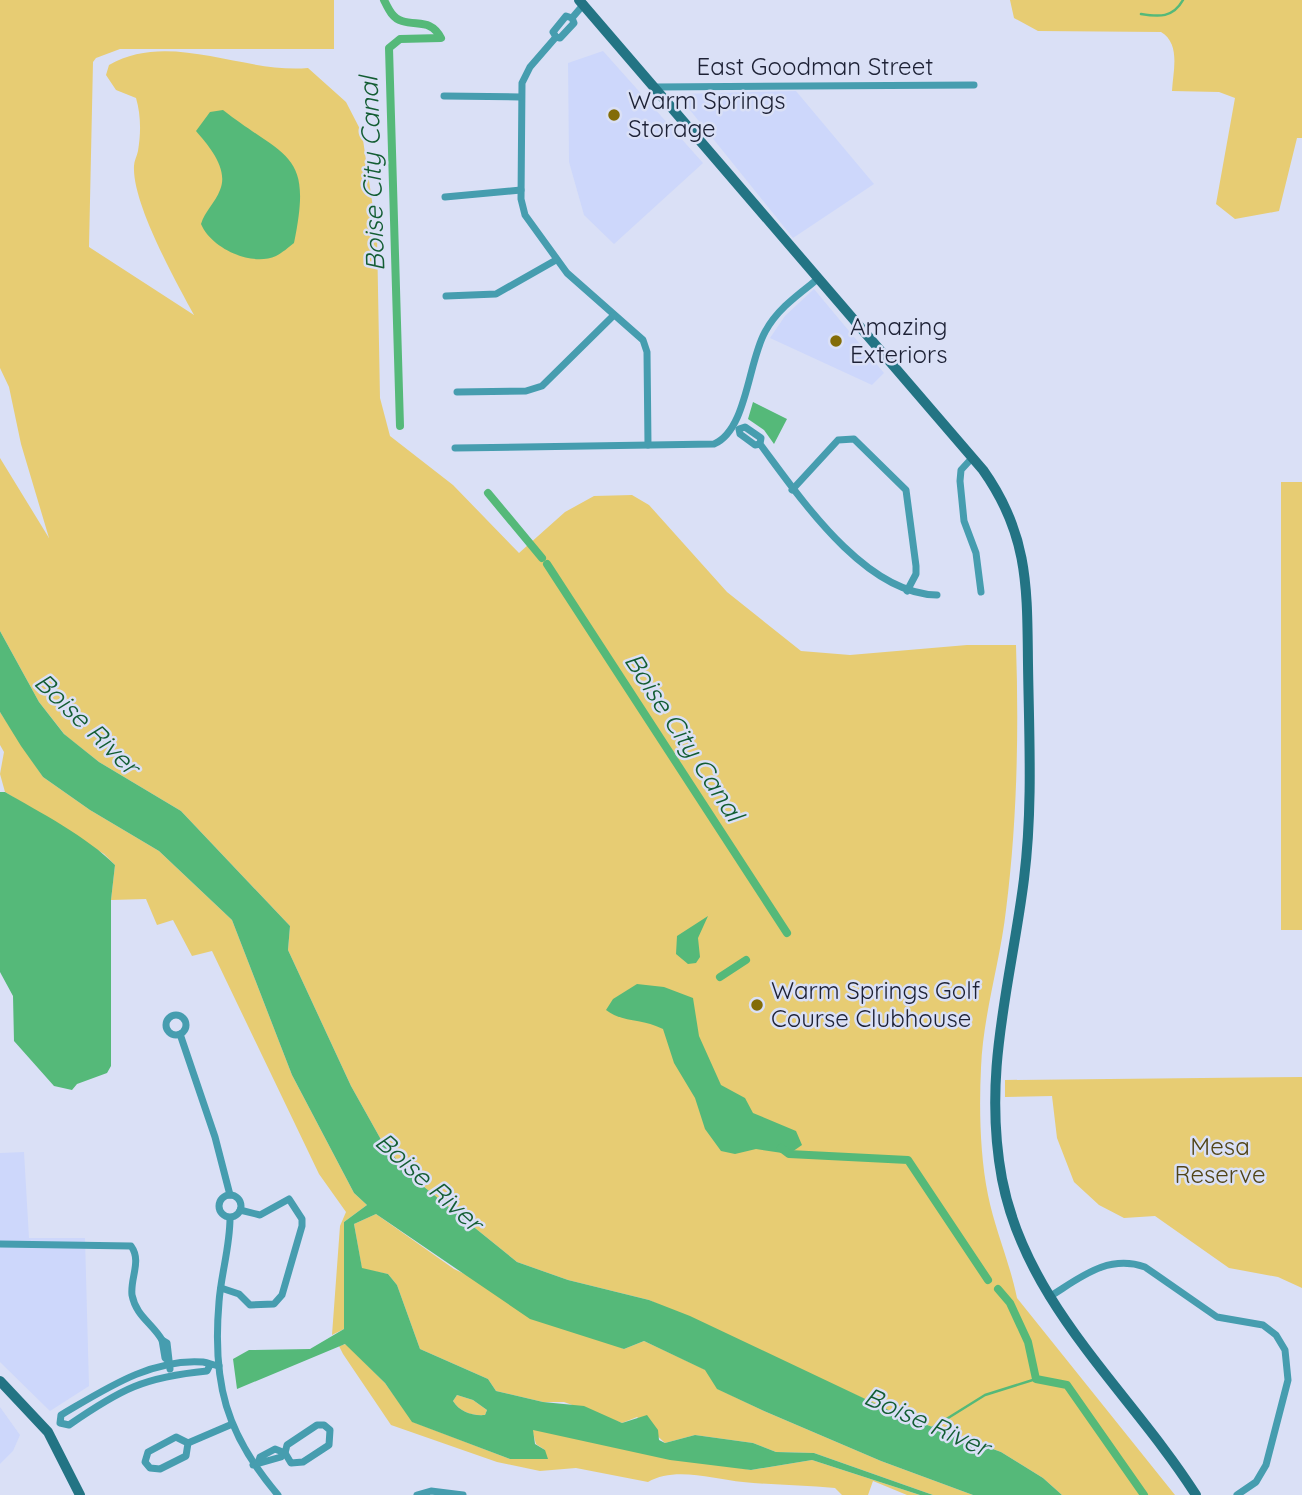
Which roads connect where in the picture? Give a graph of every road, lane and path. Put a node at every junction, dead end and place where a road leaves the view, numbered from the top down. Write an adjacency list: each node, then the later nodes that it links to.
1 (582, 1): 3 (street); 5 (street)
2 (974, 85): 3 (street, East Goodman Street)
3 (656, 87): 9 (street)
4 (444, 96): 5 (street)
5 (520, 97): 6 (street)
6 (521, 190): 7 (street); 8 (street)
7 (445, 197)
8 (556, 260): 10 (street); 11 (street)
9 (819, 278): 13 (street); 16 (street)
10 (446, 296)
11 (613, 316): 12 (street); 14 (street)
12 (457, 392)
13 (736, 427): 14 (street); 17 (street)
14 (648, 446): 15 (street)
15 (455, 448)
16 (972, 458): 19 (street); 27 (street)
17 (792, 490): 18 (street); 18 (street)
18 (907, 591): 20 (street)
19 (981, 592)
20 (937, 595)
21 (180, 1034): 22 (street)
22 (230, 1195): 23 (street); 24 (street)
23 (240, 1210): 24 (street); 26 (street)
24 (230, 1218): 26 (street)
25 (0, 1244): 29 (street)
26 (221, 1288): 28 (street)
27 (1049, 1297): 40 (street); 41 (street)
28 (219, 1366): 29 (street); 31 (street)
29 (170, 1367): 32 (street)
30 (0, 1381): 32 (street)
31 (230, 1425): 33 (street); 35 (street)
32 (48, 1432): 36 (street)
33 (188, 1443): 33 (street)
34 (285, 1453): 34 (street); 35 (street)
35 (255, 1464): 37 (street)
36 (80, 1495)
37 (278, 1495)
38 (417, 1495): 39 (street)
39 (463, 1495)
40 (1196, 1495)
41 (1237, 1495)

